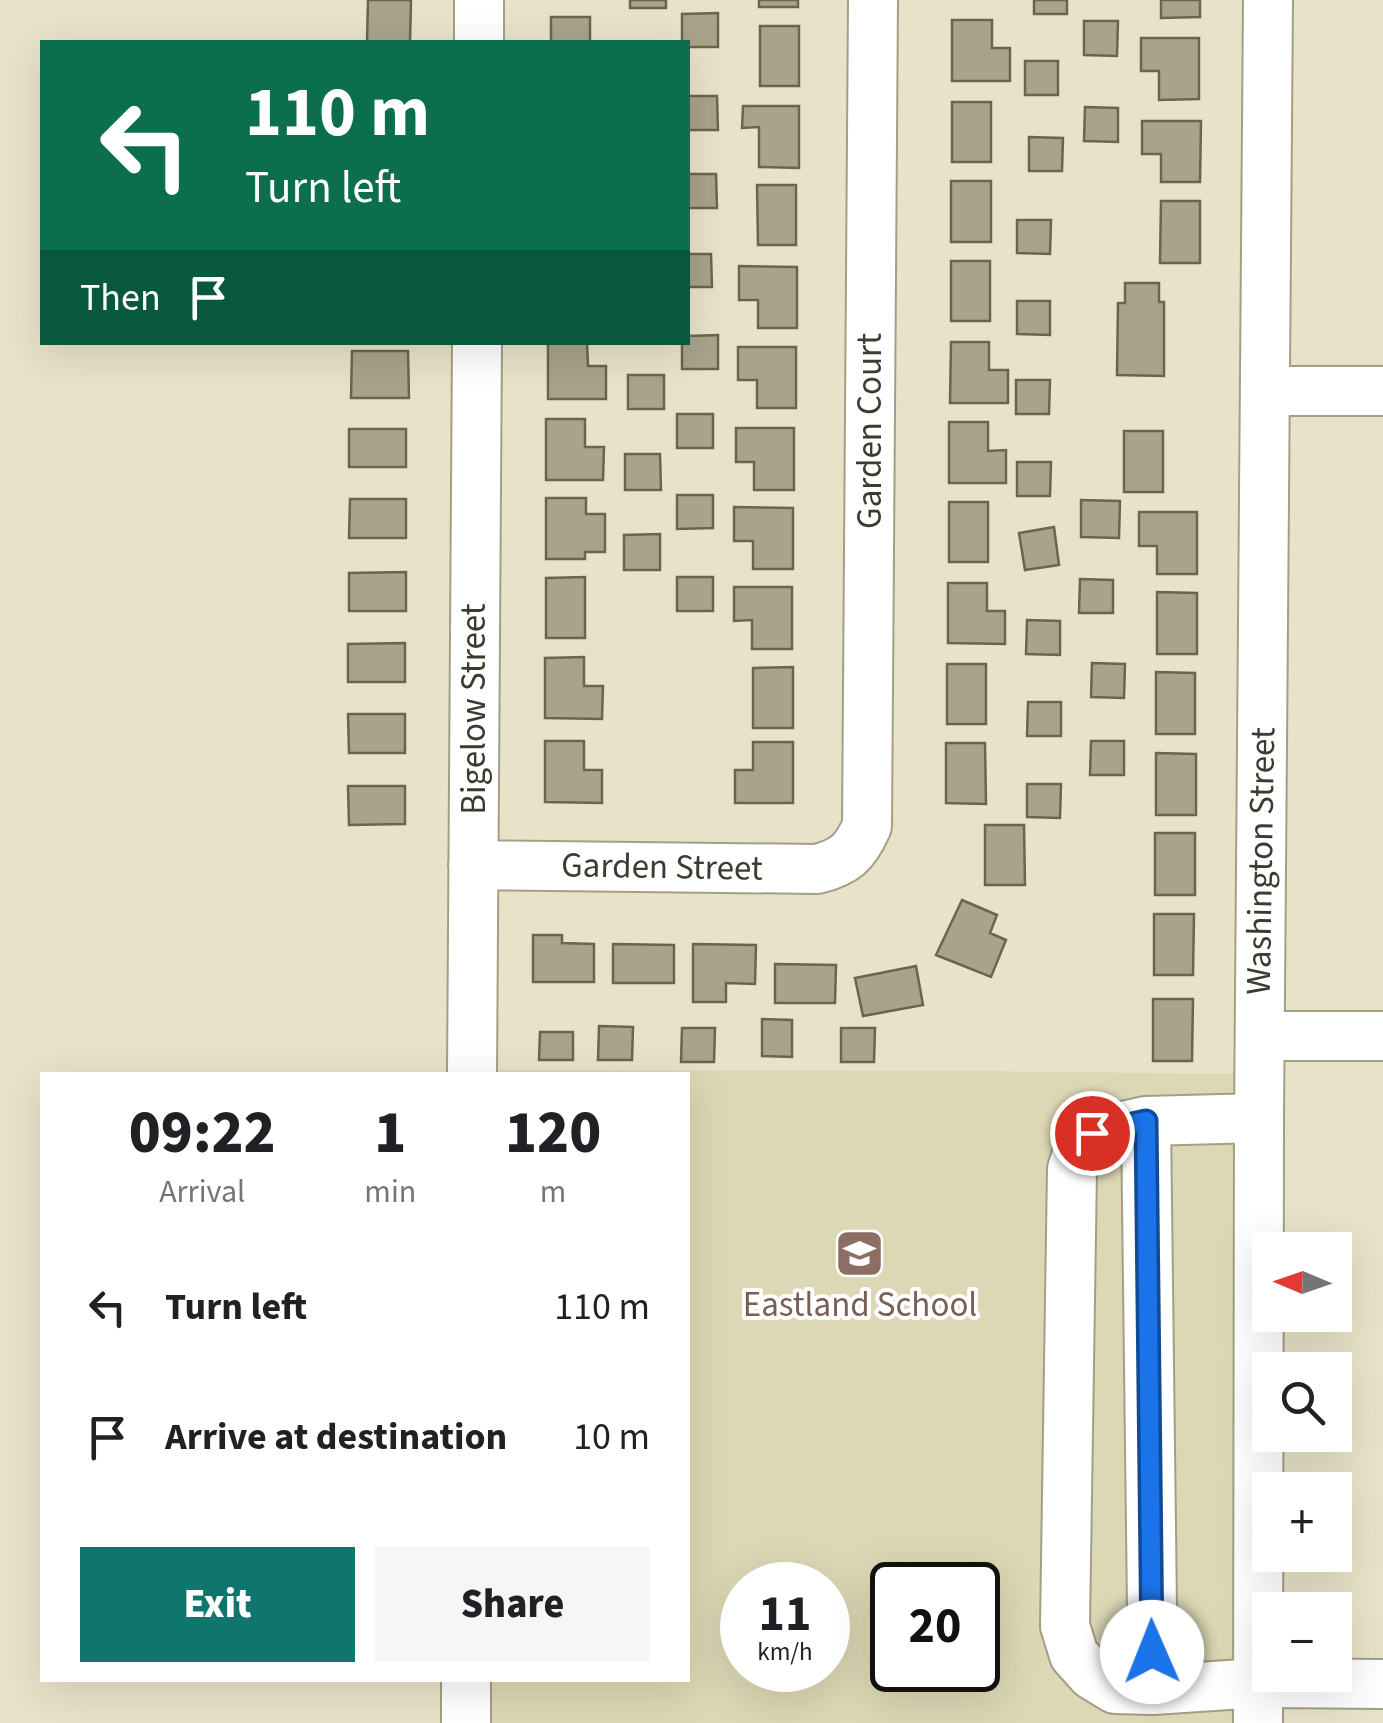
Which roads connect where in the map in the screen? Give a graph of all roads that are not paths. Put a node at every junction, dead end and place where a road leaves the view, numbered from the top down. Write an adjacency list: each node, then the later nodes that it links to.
1 (479, 0): 4 (street)
2 (873, 0): 8 (street, Garden Court)
3 (1268, 0): 6 (street, Washington Street)
4 (479, 40)
5 (477, 345): 9 (street, Bigelow Street)
6 (1266, 390): 7 (street); 10 (street, Washington Street)
7 (1383, 391)
8 (848, 856): 9 (street, Garden Street)
9 (473, 865): 12 (street, Bigelow Street)
10 (1260, 1036): 11 (street); 13 (street, Washington Street)
11 (1383, 1036)
12 (472, 1072)
13 (1259, 1118): 14 (street); 18 (street, Washington Street)
14 (1146, 1121): 17 (street); 17 (street)
15 (466, 1682): 19 (street)
16 (1383, 1684): 18 (street)
17 (1152, 1690): 18 (street)
18 (1258, 1703)
19 (466, 1723)

